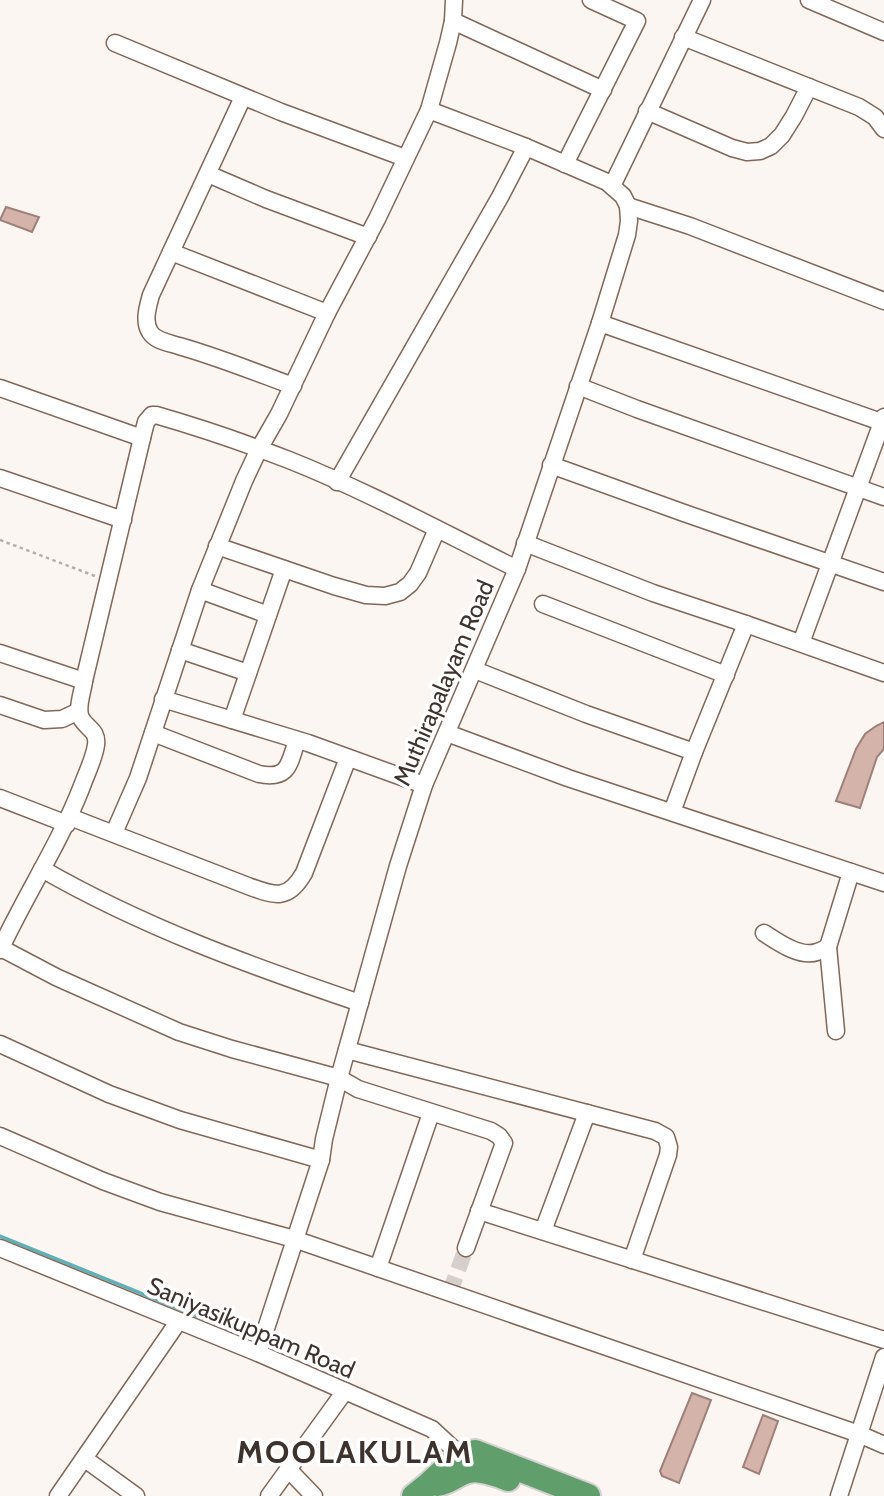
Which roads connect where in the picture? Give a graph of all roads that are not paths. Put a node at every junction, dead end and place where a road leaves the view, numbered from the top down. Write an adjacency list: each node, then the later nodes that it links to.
1 (454, 0): 5 (street)
2 (591, 0): 10 (street)
3 (702, 0): 7 (street)
4 (809, 0): 6 (street)
5 (453, 21): 10 (street); 12 (street)
6 (884, 32)
7 (683, 37): 9 (street); 13 (street)
8 (115, 43): 11 (street)
9 (809, 87): 13 (street); 14 (street)
10 (603, 90): 17 (street)
11 (243, 97): 16 (street); 18 (street)
12 (429, 110): 15 (street); 16 (street)
13 (647, 111): 19 (street)
14 (884, 130)
15 (526, 147): 17 (street); 34 (street)
16 (405, 158): 21 (street)
17 (565, 164): 19 (street)
18 (208, 174): 21 (street); 22 (street)
19 (612, 186): 20 (street)
20 (628, 206): 23 (street); 25 (street, Muthirapalayam Road)
21 (368, 237): 24 (street)
22 (171, 252): 24 (street); 26 (street)
23 (884, 301)
24 (327, 313): 26 (street)
25 (600, 323): 27 (street, Muthirapalayam Road); 29 (street)
26 (293, 386): 31 (street)
27 (578, 386): 32 (street, Muthirapalayam Road); 35 (street)
28 (0, 388): 30 (street)
29 (883, 421): 35 (street)
30 (142, 438): 31 (street); 37 (street)
31 (259, 449): 34 (street); 40 (street)
32 (551, 465): 39 (street, Muthirapalayam Road); 41 (street)
33 (0, 478): 37 (street)
34 (337, 482): 38 (street)
35 (859, 489): 36 (street); 41 (street)
36 (884, 497)
37 (123, 520): 56 (street)
38 (437, 529): 42 (street); 43 (street)
39 (525, 543): 43 (street, Muthirapalayam Road); 48 (street)
40 (217, 546): 42 (street); 45 (street)
41 (831, 564): 44 (street); 49 (street)
42 (284, 569): 47 (street)
43 (517, 569): 52 (street, Muthirapalayam Road)
44 (884, 582)
45 (200, 590): 47 (street); 50 (street)
46 (543, 604): 55 (street)
47 (268, 615): 53 (street)
48 (746, 624): 49 (street); 55 (street)
49 (801, 643): 54 (street)
50 (180, 650): 53 (street); 57 (street)
51 (0, 653): 56 (street)
52 (475, 670): 62 (street, Muthirapalayam Road); 64 (street)
53 (248, 673): 60 (street)
54 (884, 673)
55 (726, 674): 64 (street)
56 (84, 681): 59 (street)
57 (163, 699): 60 (street); 61 (street)
58 (0, 705): 59 (street)
59 (79, 711): 69 (street)
60 (232, 720): 63 (street)
61 (153, 733): 63 (street); 70 (street)
62 (447, 733): 66 (street, Muthirapalayam Road); 68 (street)
63 (297, 740): 65 (street)
64 (694, 752): 68 (street)
65 (348, 758): 66 (street); 70 (street)
66 (424, 785): 77 (street, Muthirapalayam Road)
67 (0, 798): 69 (street)
68 (672, 812): 72 (street)
69 (69, 820): 70 (street); 71 (street)
70 (114, 833)
71 (43, 869): 76 (street); 77 (street)
72 (850, 872): 73 (street); 75 (street)
73 (884, 883)
74 (764, 933): 75 (street)
75 (828, 947): 78 (street)
76 (0, 949): 81 (street)
77 (360, 1003): 80 (street, Muthirapalayam Road)
78 (836, 1031)
79 (0, 1044): 85 (street)
80 (347, 1050): 81 (street, Muthirapalayam Road); 83 (street)
81 (339, 1078): 82 (street); 85 (street, Muthirapalayam Road)
82 (431, 1113): 86 (street); 92 (street)
83 (587, 1113): 87 (street); 91 (street)
84 (0, 1136): 88 (street)
85 (321, 1160): 88 (street, Muthirapalayam Road)
86 (479, 1210): 87 (street); 90 (street)
87 (543, 1231): 91 (street)
88 (294, 1239): 92 (street); 95 (street, Muthirapalayam Road)
89 (0, 1248): 93 (street, Saniyasikuppam Road)
90 (466, 1248)
91 (632, 1260): 94 (street)
92 (378, 1268): 99 (street)
93 (178, 1322): 95 (street, Saniyasikuppam Road); 101 (street)
94 (884, 1340)
95 (258, 1353): 98 (street, Saniyasikuppam Road)
96 (884, 1357): 97 (street)
97 (880, 1381): 99 (street)
98 (345, 1391): 102 (street, Saniyasikuppam Road); 103 (street)
99 (859, 1434): 100 (street); 111 (street)
100 (884, 1445)
101 (85, 1459): 105 (street); 106 (street)
102 (465, 1462): 104 (highway); 109 (highway); 110 (highway)
103 (288, 1469): 107 (street); 108 (street)
104 (422, 1490)
105 (58, 1496)
106 (136, 1496)
107 (269, 1496)
108 (314, 1496)
109 (552, 1496)
110 (588, 1496)
111 (839, 1496)

